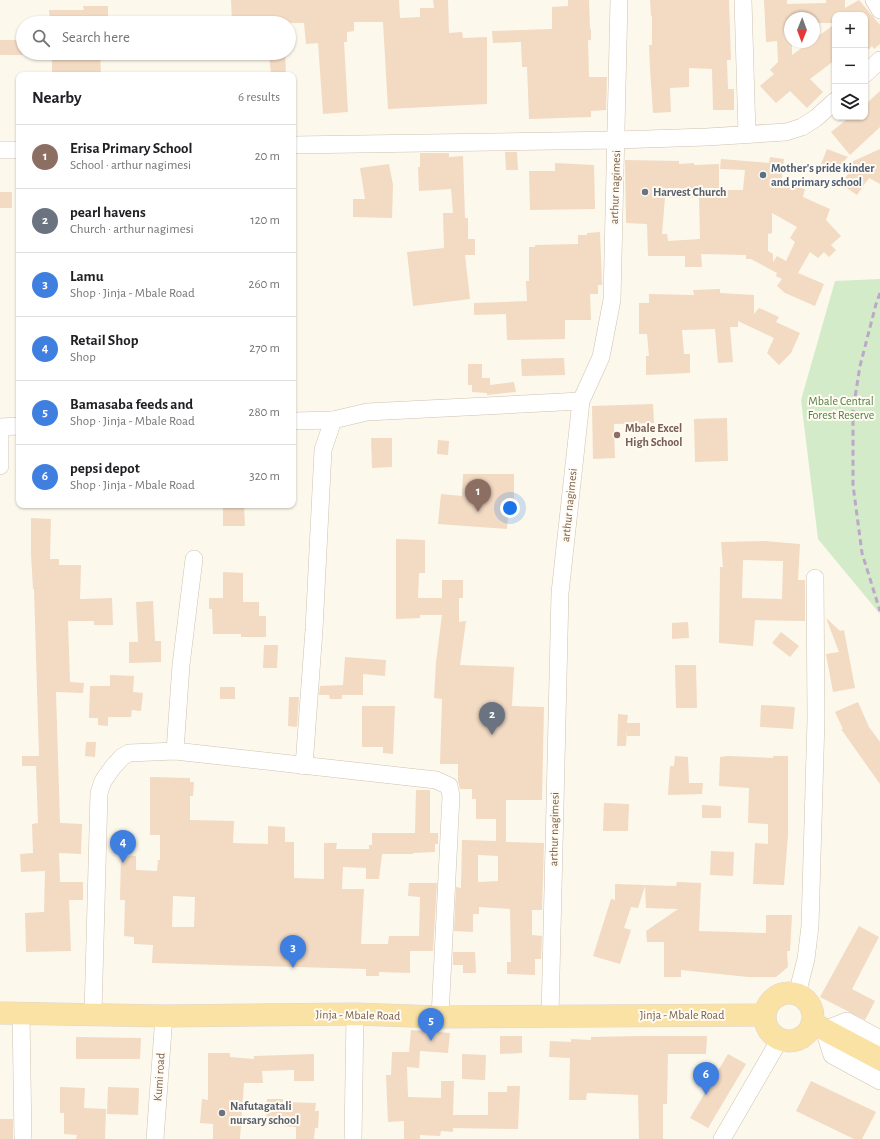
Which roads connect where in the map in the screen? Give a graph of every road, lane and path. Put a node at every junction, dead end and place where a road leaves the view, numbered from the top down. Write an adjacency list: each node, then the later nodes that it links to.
1 (619, 0): 9 (street, arthur nagimesi)
2 (743, 0): 8 (street)
3 (874, 0): 4 (street)
4 (880, 10)
5 (880, 60): 6 (street)
6 (868, 71)
7 (832, 104): 8 (street)
8 (747, 134): 9 (street)
9 (617, 140): 10 (street); 13 (street, arthur nagimesi)
10 (296, 146)
11 (0, 150): 12 (street)
12 (16, 150)
13 (580, 401): 14 (street); 29 (street, arthur nagimesi)
14 (333, 420): 15 (street); 22 (street)
15 (296, 421)
16 (16, 426): 17 (street)
17 (0, 428): 18 (street)
18 (0, 466)
19 (194, 560): 21 (street)
20 (815, 578): 23 (street)
21 (175, 751): 22 (street); 25 (street)
22 (304, 766): 30 (street)
23 (797, 994): 27 (main road); 31 (main road)
24 (10, 1012): 25 (main road, Jinja - Mbale Road); 36 (street)
25 (93, 1014): 28 (main road, Jinja - Mbale Road)
26 (355, 1014): 28 (main road, Jinja - Mbale Road); 30 (main road, Jinja - Mbale Road); 38 (street)
27 (764, 1015): 29 (main road, Jinja - Mbale Road); 32 (main road)
28 (164, 1016): 37 (street, Kumi road)
29 (550, 1016): 30 (main road, Jinja - Mbale Road)
30 (440, 1017)
31 (818, 1026): 32 (main road); 33 (street); 34 (main road); 35 (street)
32 (780, 1039): 39 (street)
33 (880, 1039)
34 (880, 1059)
35 (880, 1081)
36 (23, 1139)
37 (155, 1139)
38 (353, 1139)
39 (722, 1139)

